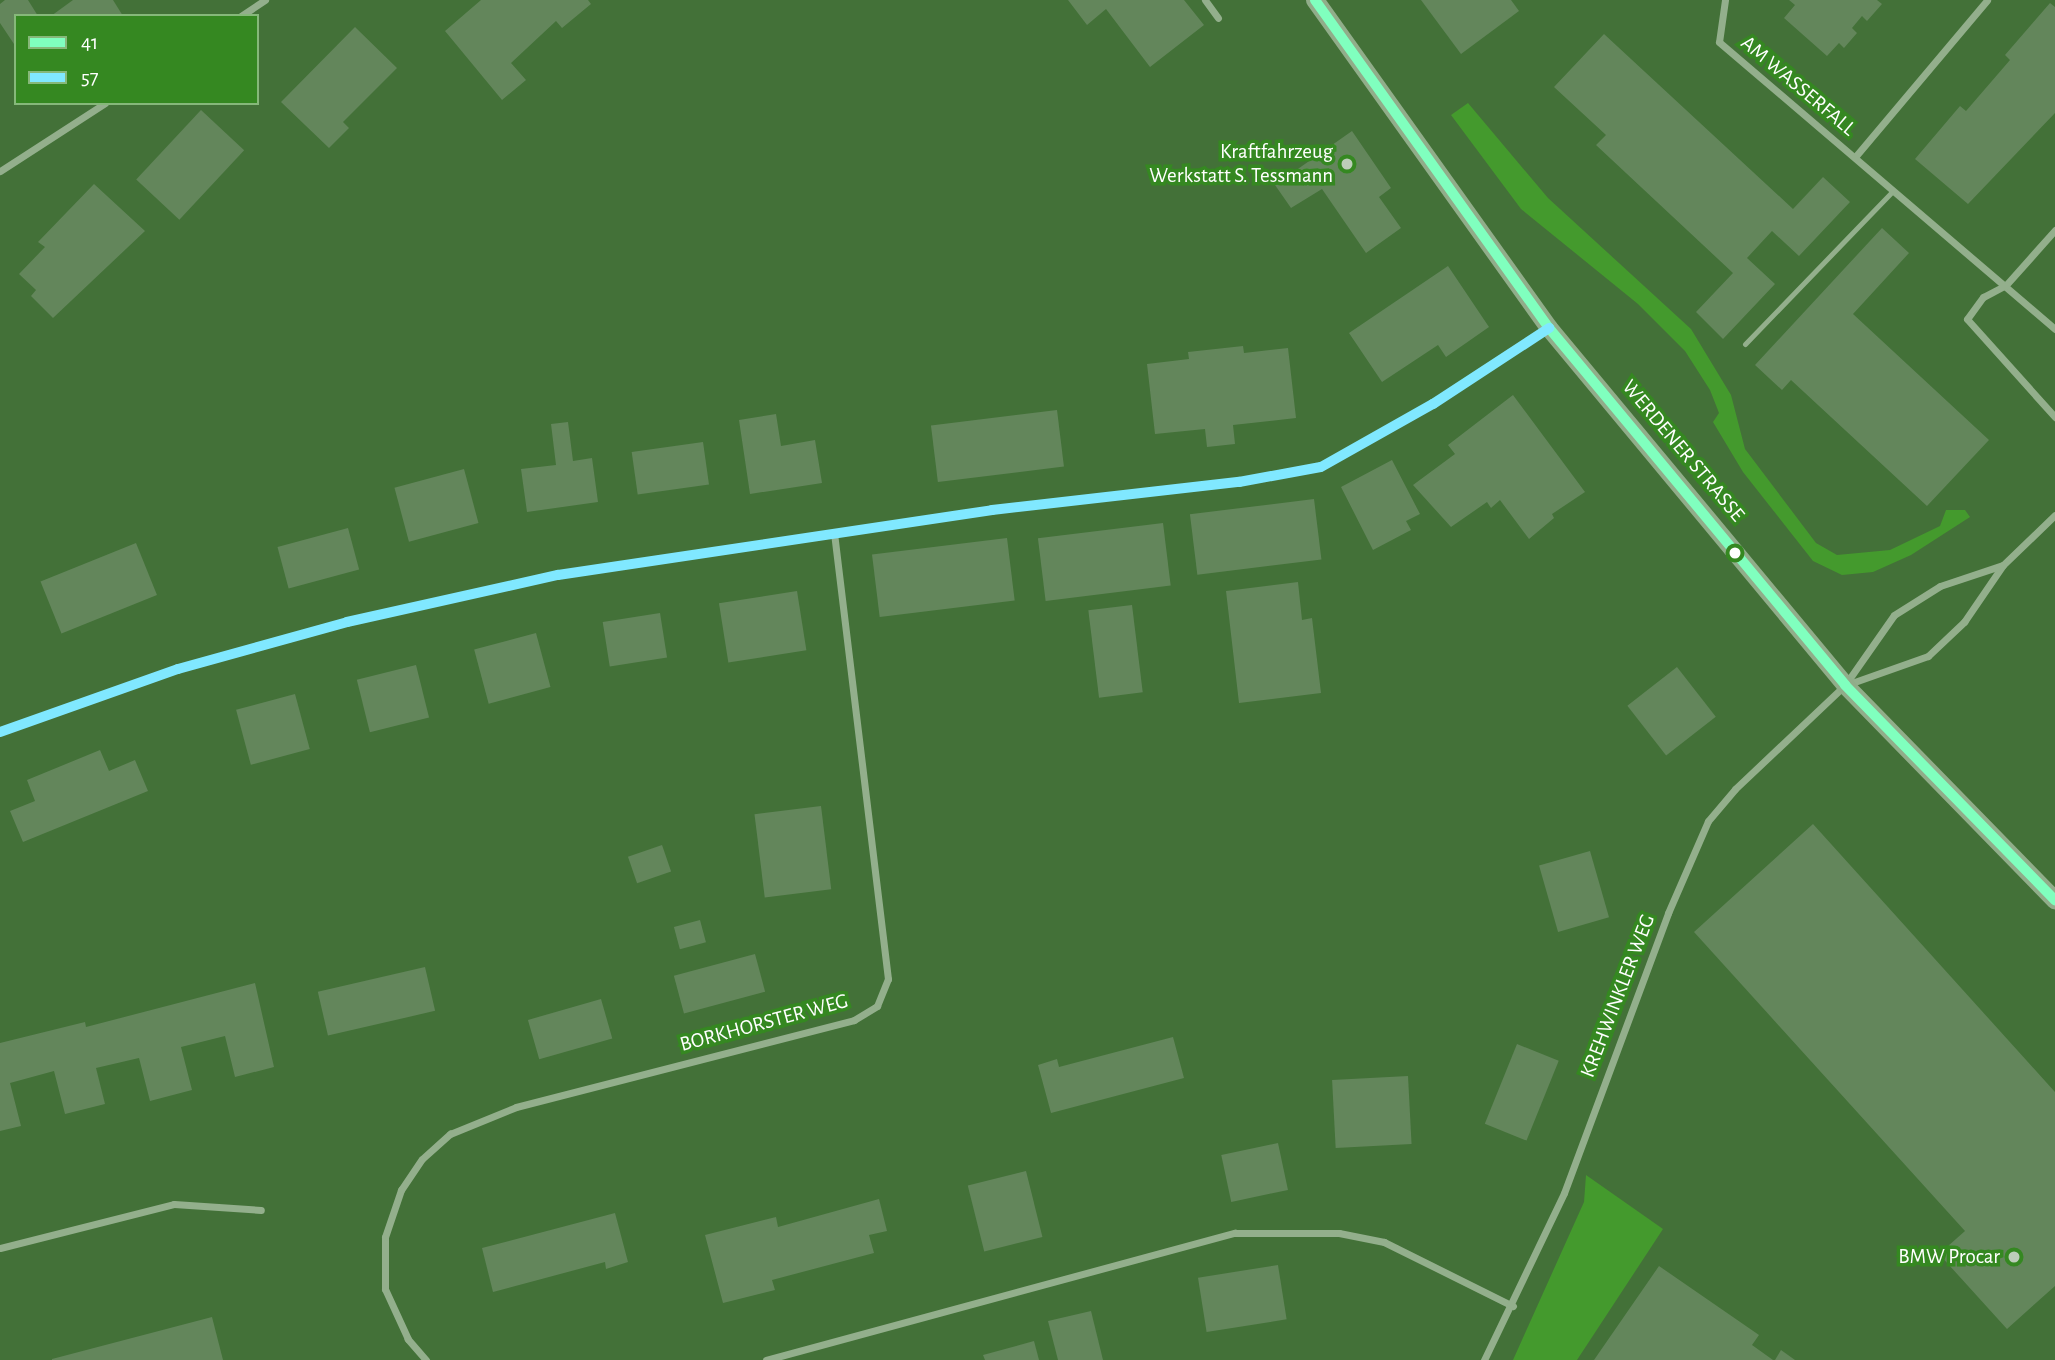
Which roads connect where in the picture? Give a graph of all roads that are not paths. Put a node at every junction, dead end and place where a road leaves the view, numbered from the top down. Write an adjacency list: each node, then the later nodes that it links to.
1 (265, 0): 6 (street)
2 (1205, 0): 7 (street)
3 (1315, 0): 14 (main road, WERDENER STRASSE)
4 (1725, 0): 9 (street, AM WASSERFALL)
5 (1987, 0): 9 (street, AM WASSERFALL)
6 (244, 14)
7 (1218, 18)
8 (102, 105): 10 (street)
9 (1855, 157): 11 (street, AM WASSERFALL)
10 (0, 171)
11 (1893, 191): 13 (street, AM WASSERFALL); 16 (lane)
12 (2055, 230): 13 (street)
13 (2006, 285): 15 (street, AM WASSERFALL); 17 (street)
14 (1549, 328): 19 (street); 21 (main road, WERDENER STRASSE)
15 (2055, 329)
16 (1745, 344)
17 (2055, 416)
18 (2055, 515): 20 (street)
19 (834, 533): 22 (street); 27 (street, BORKHORSTER WEG)
20 (2003, 565): 21 (street); 21 (street)
21 (1845, 685): 23 (main road, WERDENER STRASSE); 26 (street, KREHWINKLER WEG)
22 (0, 732)
23 (2055, 900)
24 (261, 1210): 25 (street)
25 (0, 1248)
26 (1513, 1306): 28 (street); 29 (street, KREHWINKLER WEG)
27 (426, 1360)
28 (766, 1360)
29 (1484, 1360)

